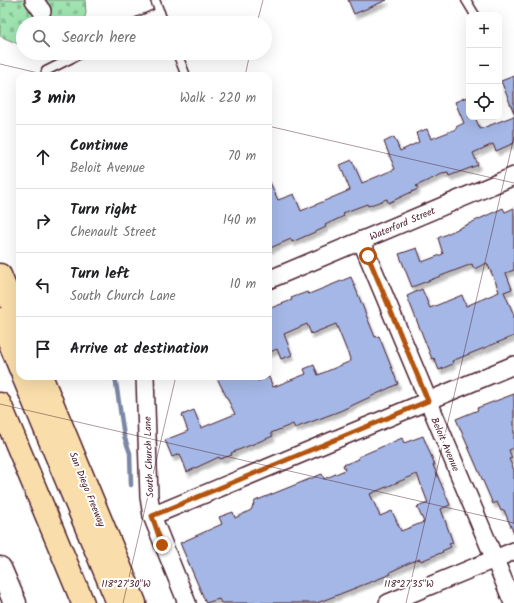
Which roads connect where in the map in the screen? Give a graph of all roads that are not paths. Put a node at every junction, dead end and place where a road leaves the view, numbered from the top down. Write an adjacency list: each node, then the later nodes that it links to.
1 (155, 0): 3 (lane)
2 (466, 0): 4 (lane)
3 (160, 12): 5 (lane); 6 (lane)
4 (473, 12)
5 (151, 16)
6 (161, 16)
7 (68, 60): 9 (lane)
8 (180, 60): 10 (lane)
9 (46, 72)
10 (184, 72)
11 (514, 176): 12 (street, Waterford Street)
12 (361, 240): 14 (street, Waterford Street); 22 (street, Beloit Avenue)
13 (0, 275): 15 (highway)
14 (272, 278)
15 (16, 314)
16 (0, 319): 17 (highway)
17 (16, 358)
18 (514, 365): 22 (street)
19 (26, 380): 30 (highway)
20 (43, 380): 31 (highway, San Diego Freeway)
21 (145, 380): 24 (street, South Church Lane)
22 (428, 401): 24 (street); 26 (street, Beloit Avenue)
23 (0, 404): 29 (highway)
24 (152, 516): 32 (street, South Church Lane)
25 (514, 551): 26 (street)
26 (495, 559): 33 (street); 34 (street, Beloit Avenue)
27 (0, 568): 28 (main road)
28 (14, 603)
29 (83, 603)
30 (118, 603)
31 (135, 603)
32 (187, 603)
33 (388, 603)
34 (513, 603)

